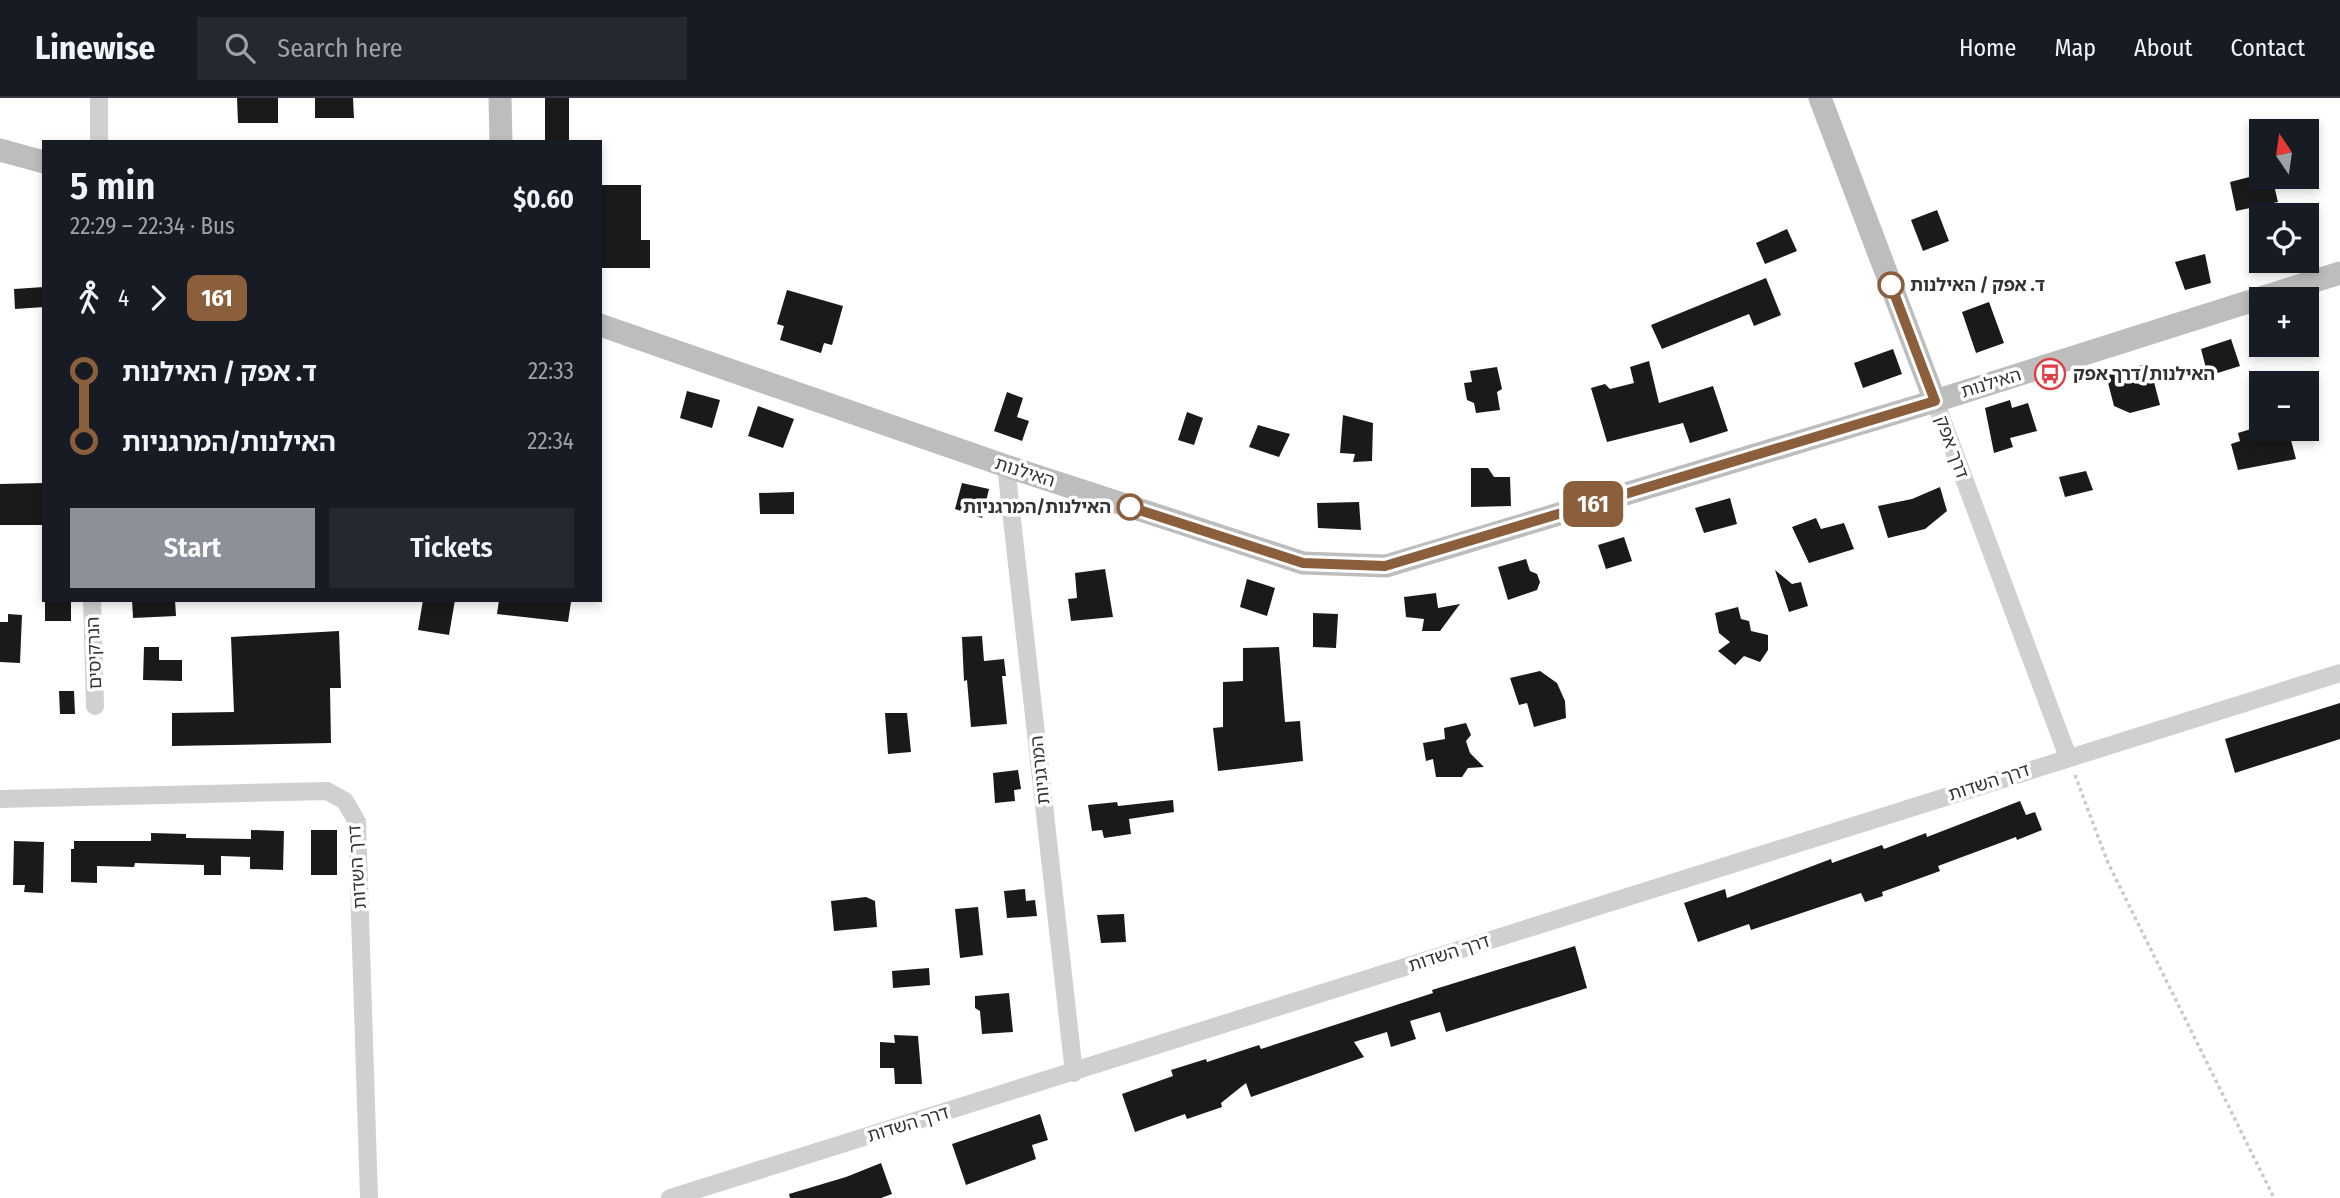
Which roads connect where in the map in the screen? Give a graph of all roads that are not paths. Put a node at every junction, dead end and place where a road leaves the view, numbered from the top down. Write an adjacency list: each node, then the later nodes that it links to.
1 (99, 98): 4 (street)
2 (500, 98): 5 (main road)
3 (1820, 98): 10 (main road, דרך אפק)
4 (99, 140)
5 (501, 140)
6 (0, 150): 7 (main road)
7 (42, 161)
8 (2340, 273): 10 (main road, האילנות)
9 (602, 325): 11 (main road, האילנות)
10 (1935, 401): 11 (main road, האילנות); 15 (street, דרך אפק)
11 (1006, 466): 17 (street, המרגניות)
12 (92, 602): 14 (street, הנרקיסים)
13 (2340, 673): 15 (street, דרך השדות)
14 (95, 706)
15 (2068, 757): 17 (street, דרך השדות)
16 (0, 799): 18 (street, דרך השדות)
17 (1074, 1073): 19 (street, דרך השדות)
18 (369, 1198)
19 (670, 1198)

